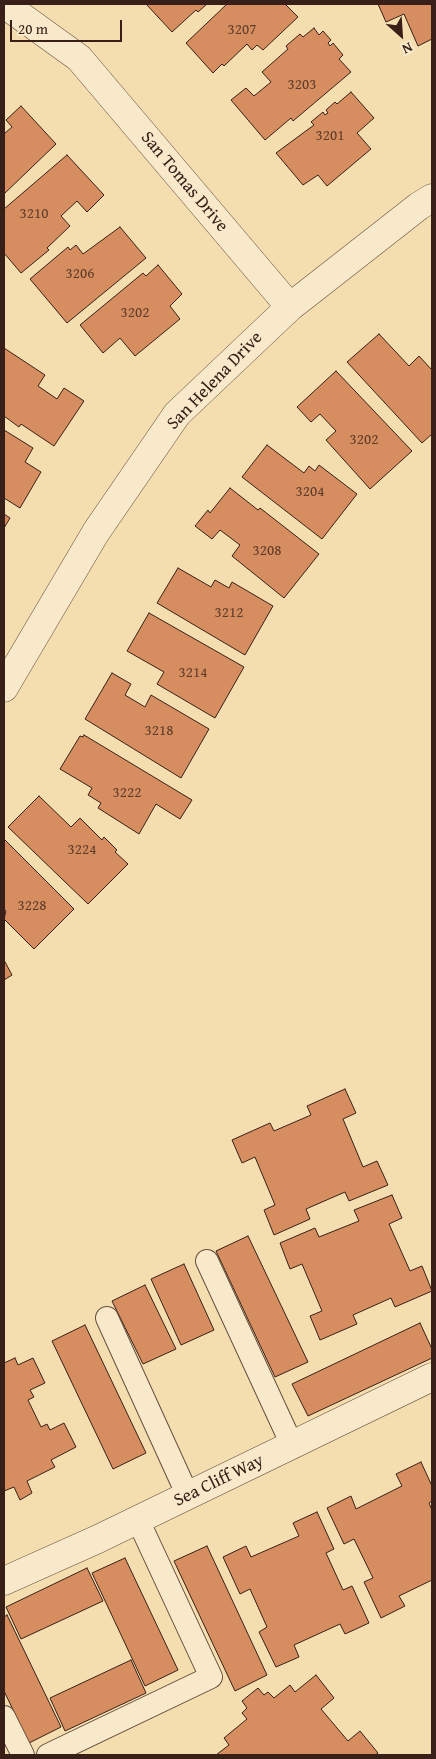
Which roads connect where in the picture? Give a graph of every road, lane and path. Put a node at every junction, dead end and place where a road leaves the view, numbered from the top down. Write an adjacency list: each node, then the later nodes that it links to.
1 (4, 4): 3 (street, San Tomas Drive)
2 (432, 198): 3 (street, San Helena Drive)
3 (290, 307): 4 (street, San Helena Drive)
4 (4, 688)
5 (207, 1260): 8 (lane)
6 (107, 1318): 9 (lane)
7 (432, 1377): 8 (street, Sea Cliff Way)
8 (292, 1445): 9 (street, Sea Cliff Way)
9 (188, 1496): 10 (street, Sea Cliff Way)
10 (138, 1520): 11 (street, Sea Cliff Way); 14 (lane)
11 (4, 1581)
12 (4, 1717): 13 (lane)
13 (23, 1755)
14 (48, 1755)

